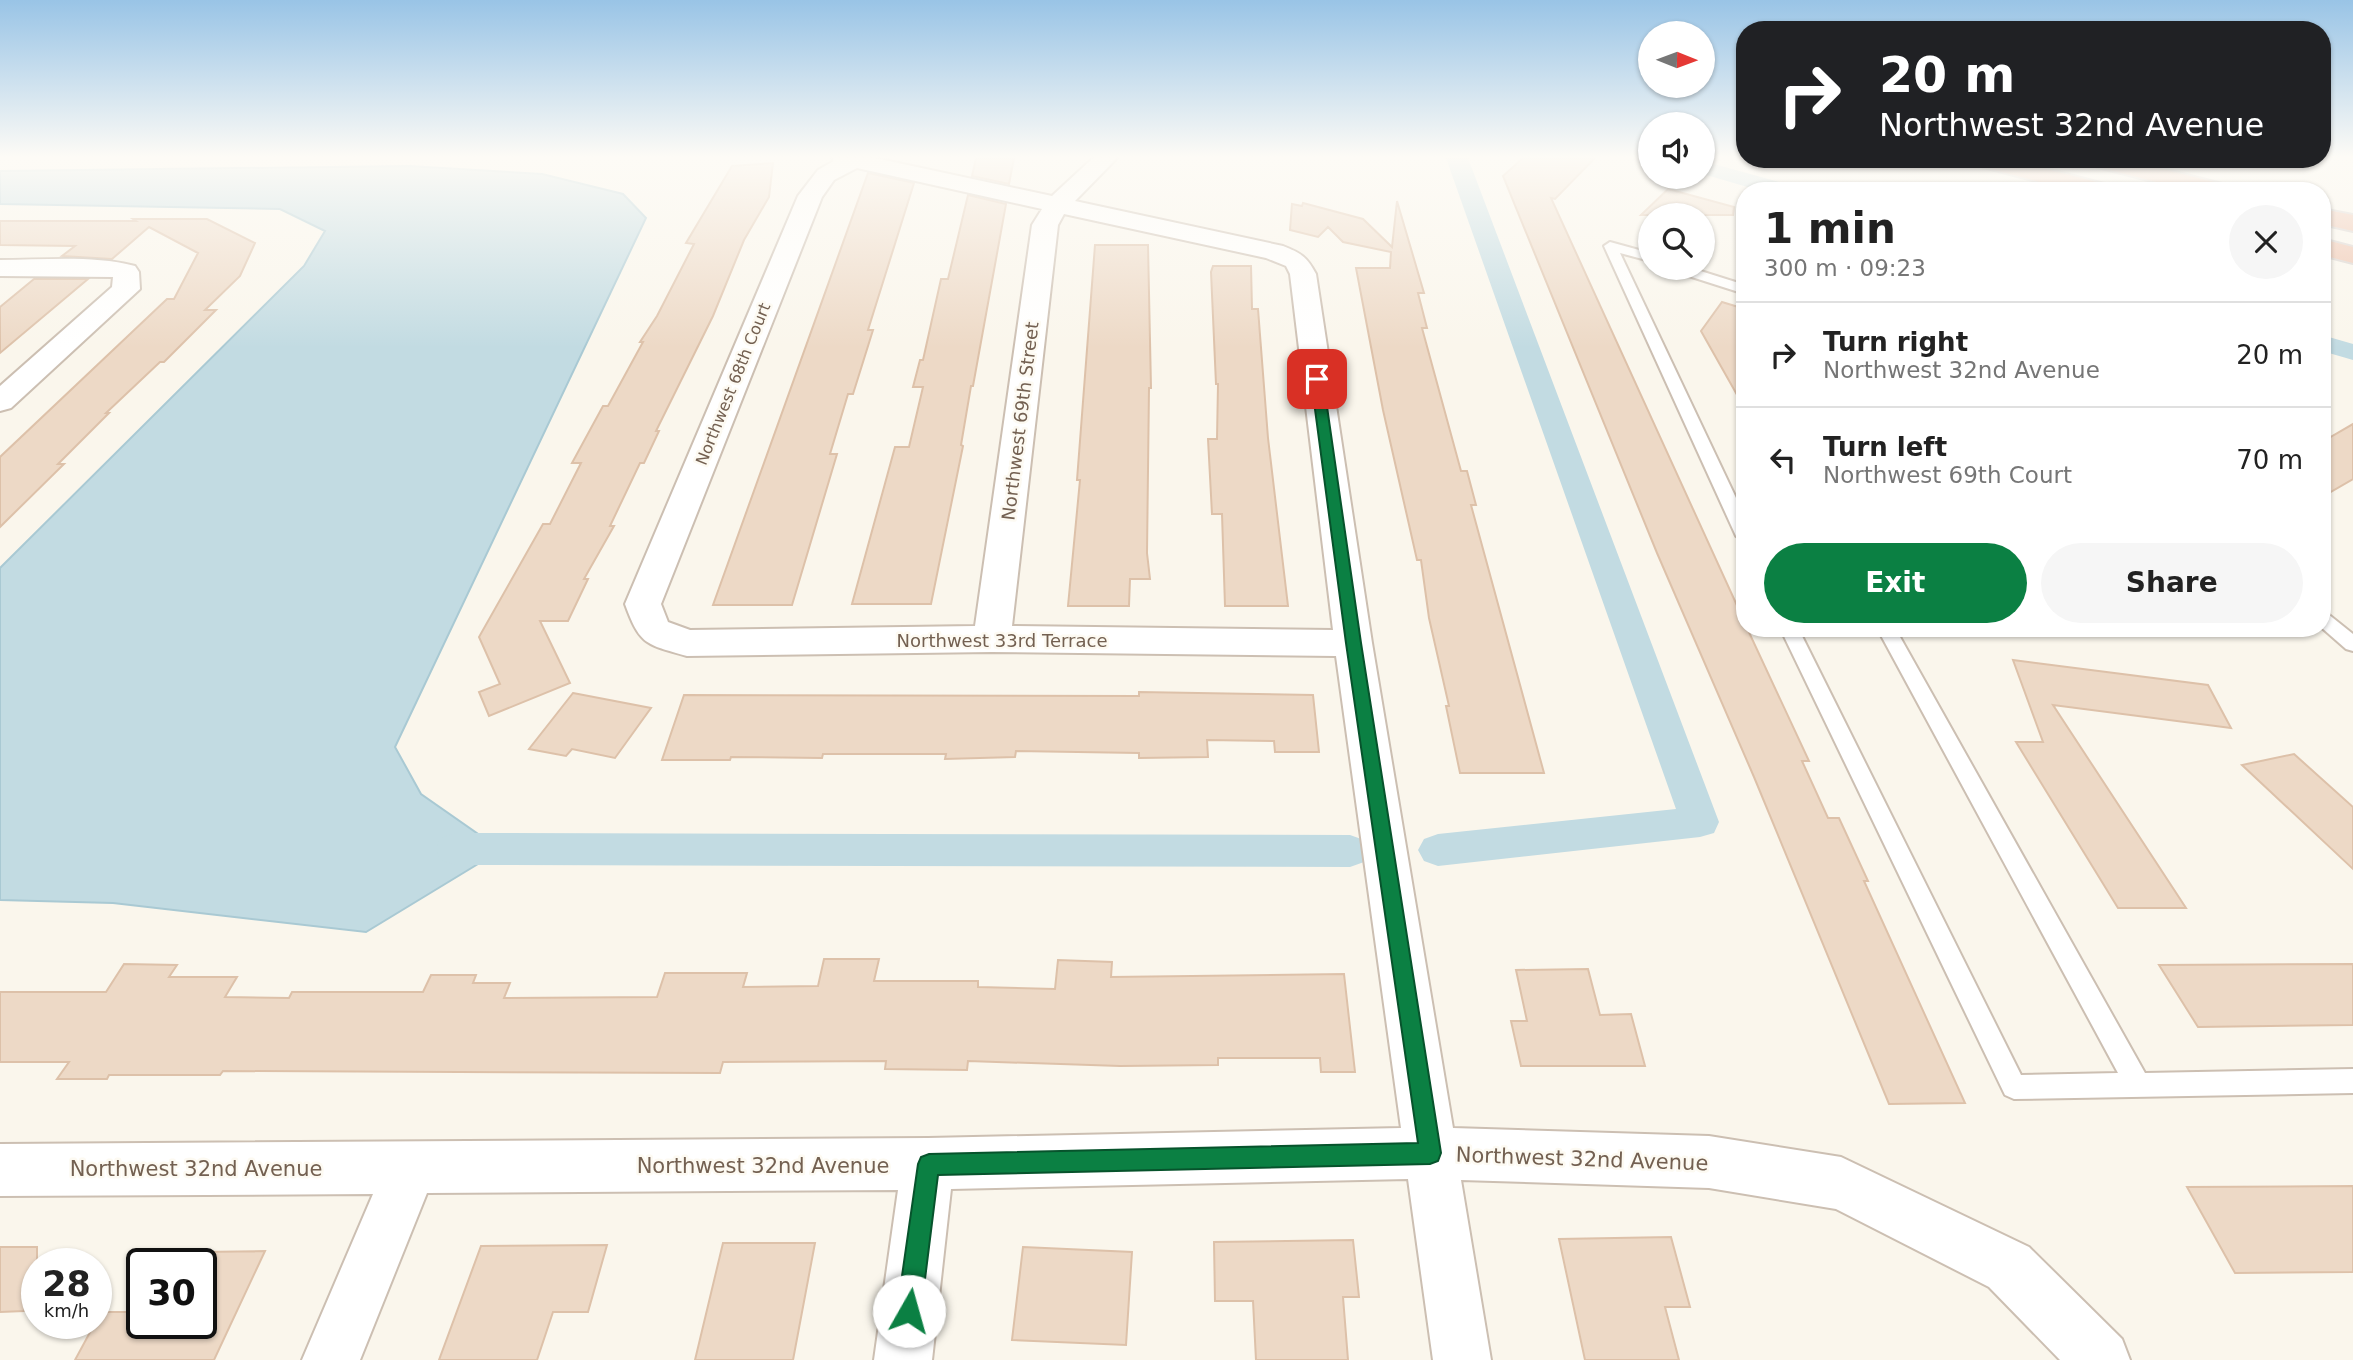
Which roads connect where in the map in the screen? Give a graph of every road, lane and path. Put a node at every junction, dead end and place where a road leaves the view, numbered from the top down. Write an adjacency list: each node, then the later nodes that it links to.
1 (800, 221): 13 (street, Northwest 68th Court)
2 (1047, 221): 16 (street, Northwest 69th Street)
3 (1130, 221): 17 (street)
4 (2331, 249): 6 (highway)
5 (1638, 254): 11 (lane)
6 (2353, 255)
7 (0, 268): 10 (street)
8 (1715, 280): 9 (lane)
9 (1736, 287)
10 (0, 402)
11 (1736, 517)
12 (2331, 626): 18 (lane)
13 (653, 630): 16 (street, Northwest 33rd Terrace)
14 (1792, 637): 20 (lane)
15 (1891, 637): 20 (lane)
16 (992, 639): 17 (street, Northwest 33rd Terrace)
17 (1353, 643): 21 (street)
18 (2353, 644)
19 (2353, 1081): 20 (lane)
20 (2138, 1085)
21 (1430, 1153): 22 (street, Northwest 32nd Avenue); 27 (street); 28 (street, Northwest 32nd Avenue)
22 (929, 1164): 23 (street, Northwest 32nd Avenue); 26 (street)
23 (411, 1168): 24 (street, Northwest 32nd Avenue); 25 (street)
24 (0, 1170)
25 (331, 1360)
26 (903, 1360)
27 (1462, 1360)
28 (2101, 1360)

